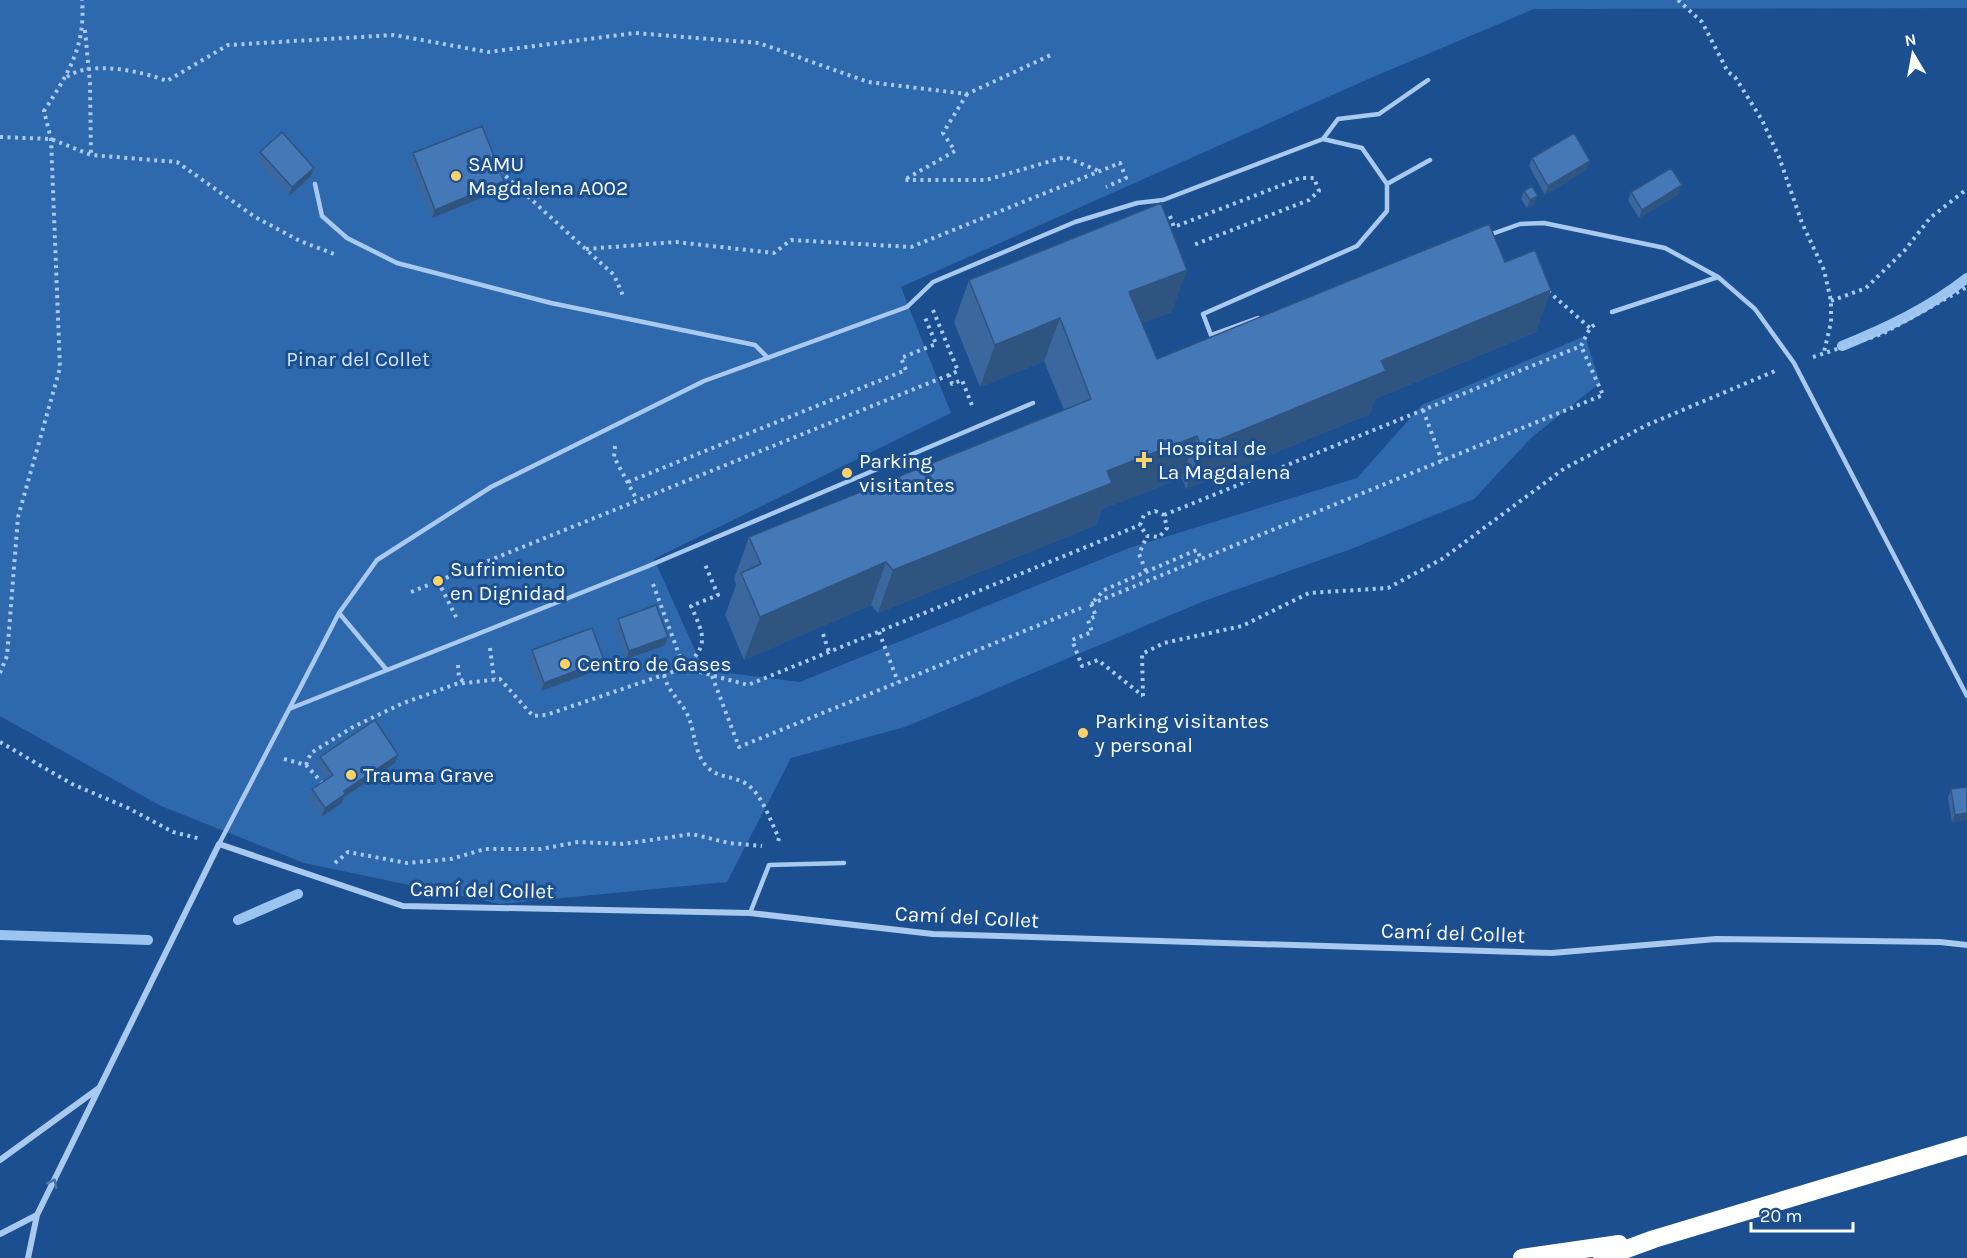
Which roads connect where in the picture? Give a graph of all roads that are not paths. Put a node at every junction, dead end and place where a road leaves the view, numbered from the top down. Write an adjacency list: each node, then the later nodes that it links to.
1 (1428, 80): 2 (lane)
2 (1323, 139): 5 (lane); 10 (lane)
3 (1430, 160): 5 (lane)
4 (315, 184): 10 (lane)
5 (1387, 184): 9 (lane)
6 (1487, 236): 7 (lane)
7 (1718, 277): 8 (lane); 14 (lane)
8 (1612, 312)
9 (1266, 315)
10 (768, 358): 12 (lane)
11 (1033, 403): 13 (lane)
12 (339, 613): 13 (lane); 15 (lane)
13 (386, 669): 15 (lane)
14 (1967, 696)
15 (289, 710): 16 (lane)
16 (219, 844): 18 (street, Camí del Collet); 20 (street)
17 (844, 863): 18 (lane)
18 (750, 913): 19 (street, Camí del Collet)
19 (1967, 945)
20 (101, 1086): 22 (street); 23 (street, one-way to 20)
21 (1967, 1145): 25 (highway)
22 (0, 1160)
23 (37, 1215): 24 (street); 26 (street)
24 (0, 1234)
25 (1654, 1239): 27 (highway); 28 (highway)
26 (28, 1258)
27 (1522, 1258)
28 (1602, 1258)

